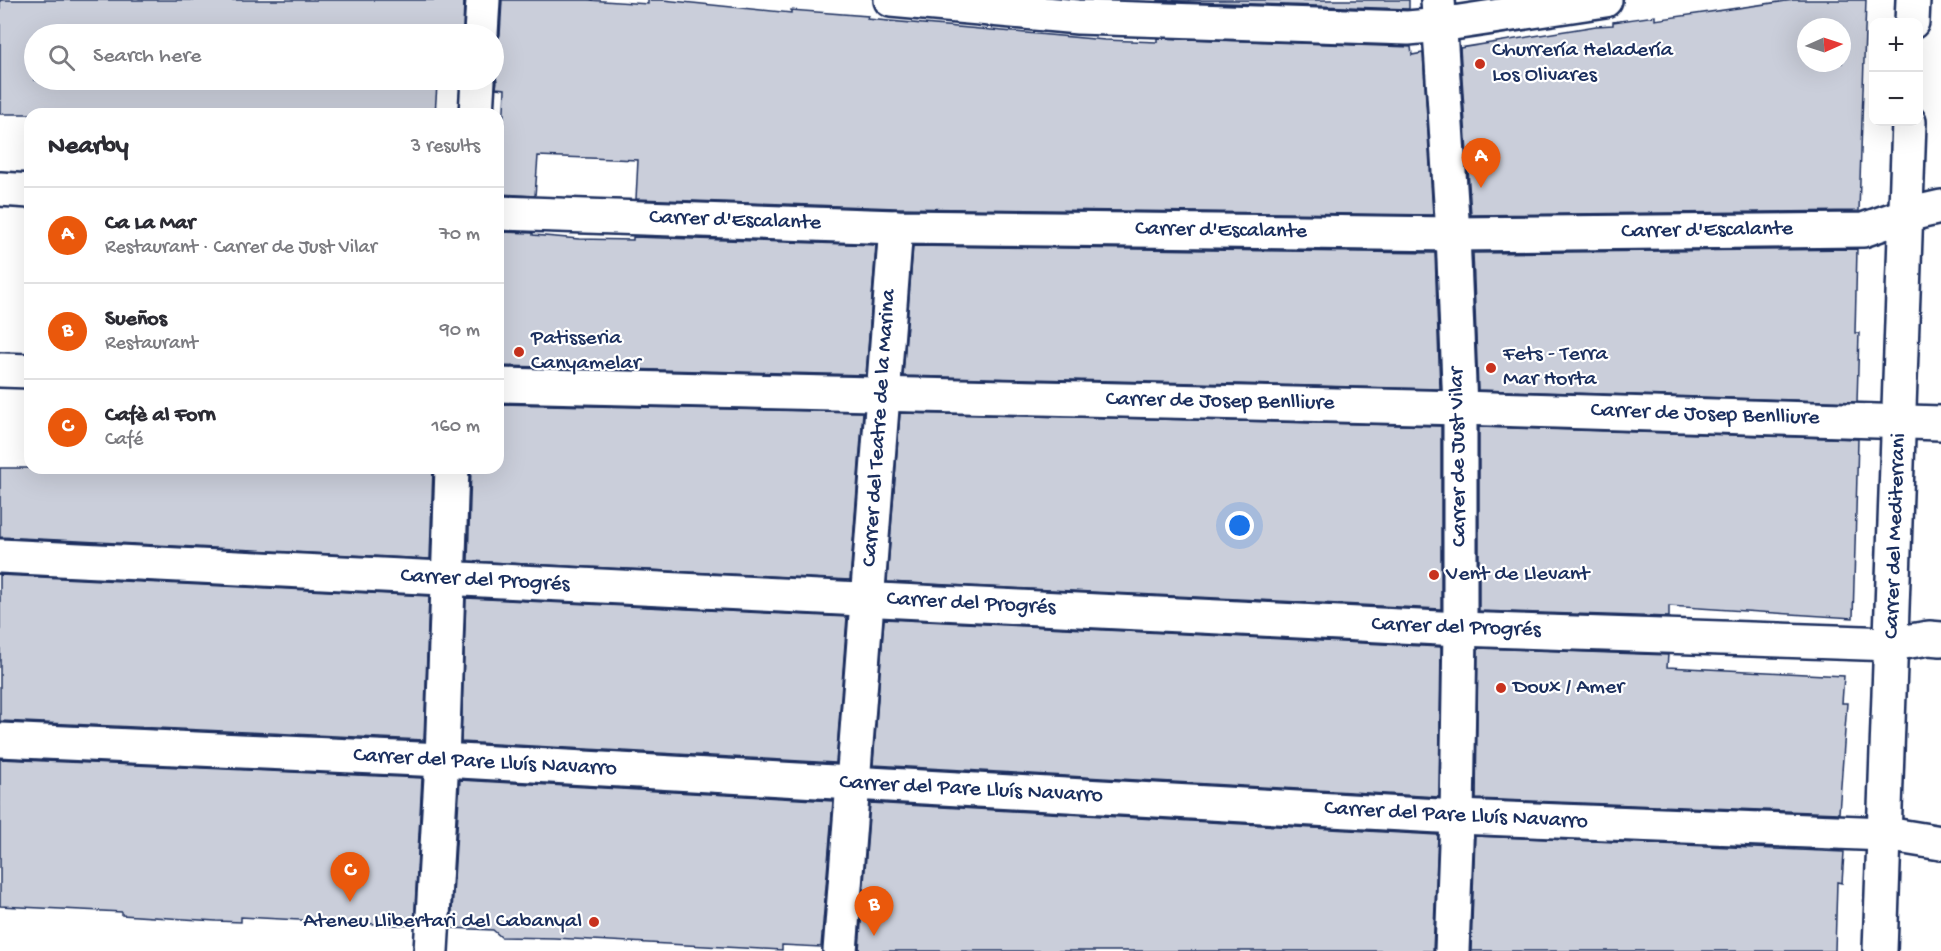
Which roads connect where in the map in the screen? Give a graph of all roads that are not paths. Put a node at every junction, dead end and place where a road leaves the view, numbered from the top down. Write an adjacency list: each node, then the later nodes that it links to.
1 (483, 0): 7 (street)
2 (891, 0): 5 (street)
3 (1605, 0): 5 (street)
4 (1913, 0): 6 (street)
5 (1439, 13): 17 (street, Carrer de Just Vilar)
6 (1912, 18)
7 (482, 24)
8 (478, 90): 9 (street)
9 (477, 108)
10 (1909, 126): 15 (street, Carrer del Mediterrani)
11 (0, 189): 12 (street)
12 (24, 191)
13 (1941, 207): 15 (street, Carrer d'Escalante)
14 (504, 213): 16 (street, Carrer d'Escalante)
15 (1906, 215): 17 (street, Carrer d'Escalante); 23 (street, Carrer del Mediterrani)
16 (896, 227): 17 (street, Carrer d'Escalante); 21 (street, Carrer del Teatre de la Marina)
17 (1453, 234): 22 (street, Carrer de Just Vilar)
18 (0, 370): 19 (street)
19 (24, 371)
20 (504, 385): 21 (street, Carrer de Josep Benlliure)
21 (883, 394): 22 (street, Carrer de Josep Benlliure); 28 (street, Carrer del Teatre de la Marina)
22 (1460, 408): 23 (street, Carrer de Josep Benlliure); 29 (street, Carrer de Just Vilar)
23 (1900, 421): 24 (street, Carrer de Josep Benlliure); 31 (street, Carrer del Mediterrani)
24 (1941, 423)
25 (452, 474): 27 (street)
26 (0, 556): 27 (street, Carrer del Progrés)
27 (448, 579): 28 (street, Carrer del Progrés); 33 (street)
28 (867, 599): 29 (street, Carrer del Progrés); 34 (street, Carrer del Teatre de la Marina)
29 (1460, 628): 31 (street, Carrer del Progrés); 35 (street, Carrer de Just Vilar)
30 (1941, 639): 31 (street, Carrer del Progrés)
31 (1892, 644): 36 (street, Carrer del Mediterrani)
32 (0, 740): 33 (street, Carrer del Pare Lluís Navarro)
33 (442, 760): 34 (street, Carrer del Pare Lluís Navarro); 38 (street)
34 (853, 783): 35 (street, Carrer del Pare Lluís Navarro); 39 (street, Carrer del Teatre de la Marina)
35 (1457, 817): 36 (street, Carrer del Pare Lluís Navarro); 40 (street, Carrer de Just Vilar)
36 (1886, 834): 37 (street, Carrer del Pare Lluís Navarro); 41 (street, Carrer del Mediterrani)
37 (1941, 843)
38 (431, 951)
39 (840, 951)
40 (1452, 951)
41 (1880, 951)

